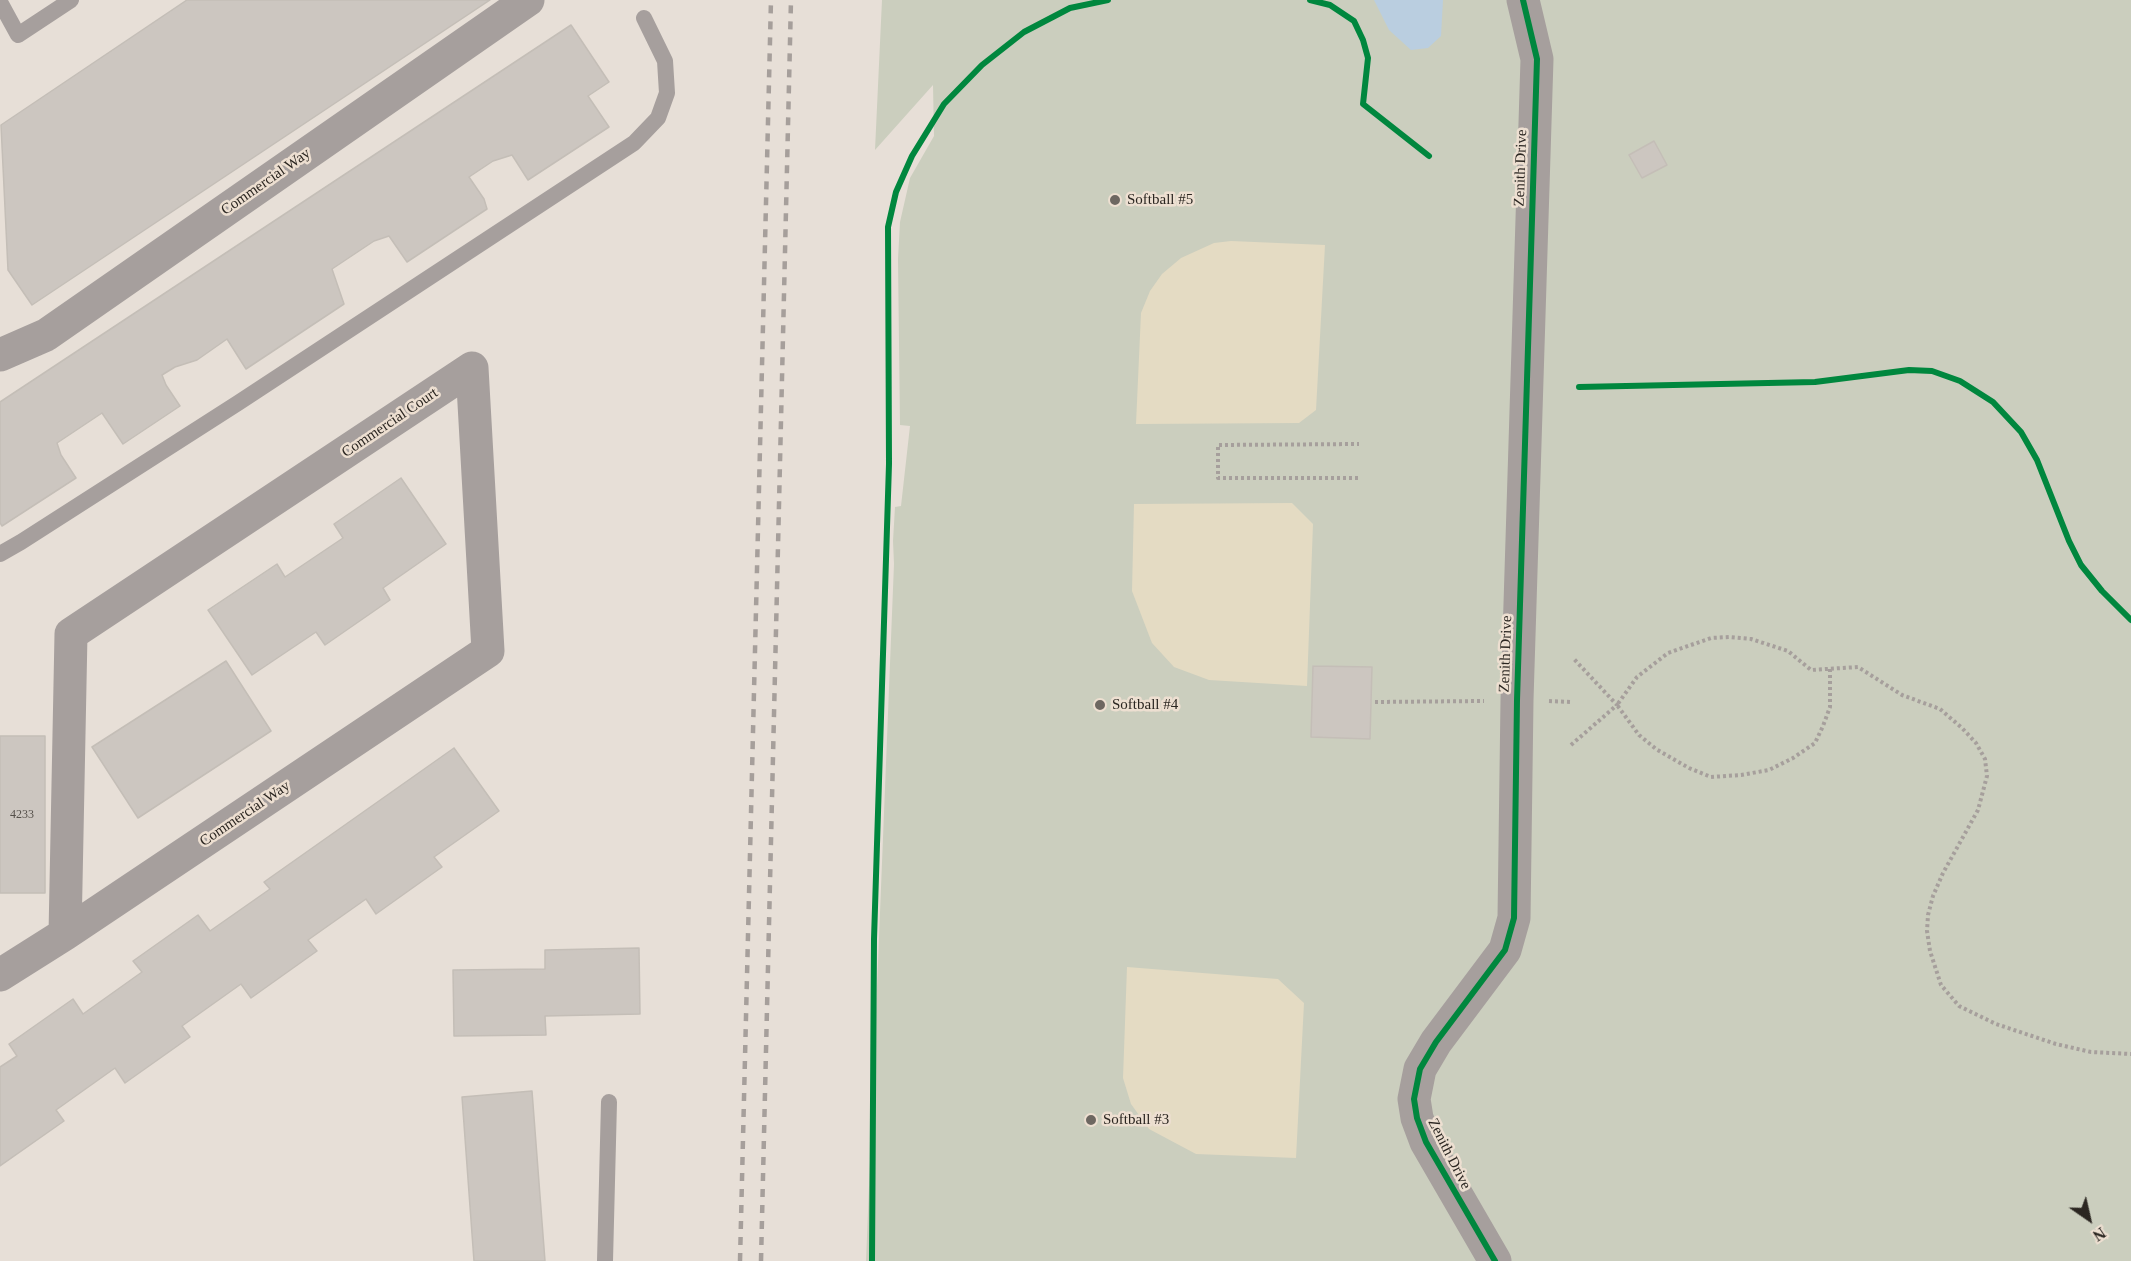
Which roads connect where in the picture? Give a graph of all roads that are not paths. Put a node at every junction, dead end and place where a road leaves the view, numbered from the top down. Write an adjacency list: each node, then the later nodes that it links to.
1 (71, 0): 4 (lane)
2 (528, 0): 6 (street, Commercial Way)
3 (1522, 0): 13 (street, Zenith Drive)
4 (0, 2)
5 (644, 18): 7 (lane)
6 (0, 355)
7 (0, 554)
8 (488, 651): 9 (street, Commercial Way); 9 (street, Commercial Court)
9 (65, 934): 10 (street, Commercial Way)
10 (0, 975)
11 (609, 1102): 12 (lane)
12 (605, 1261)
13 (1495, 1261)

